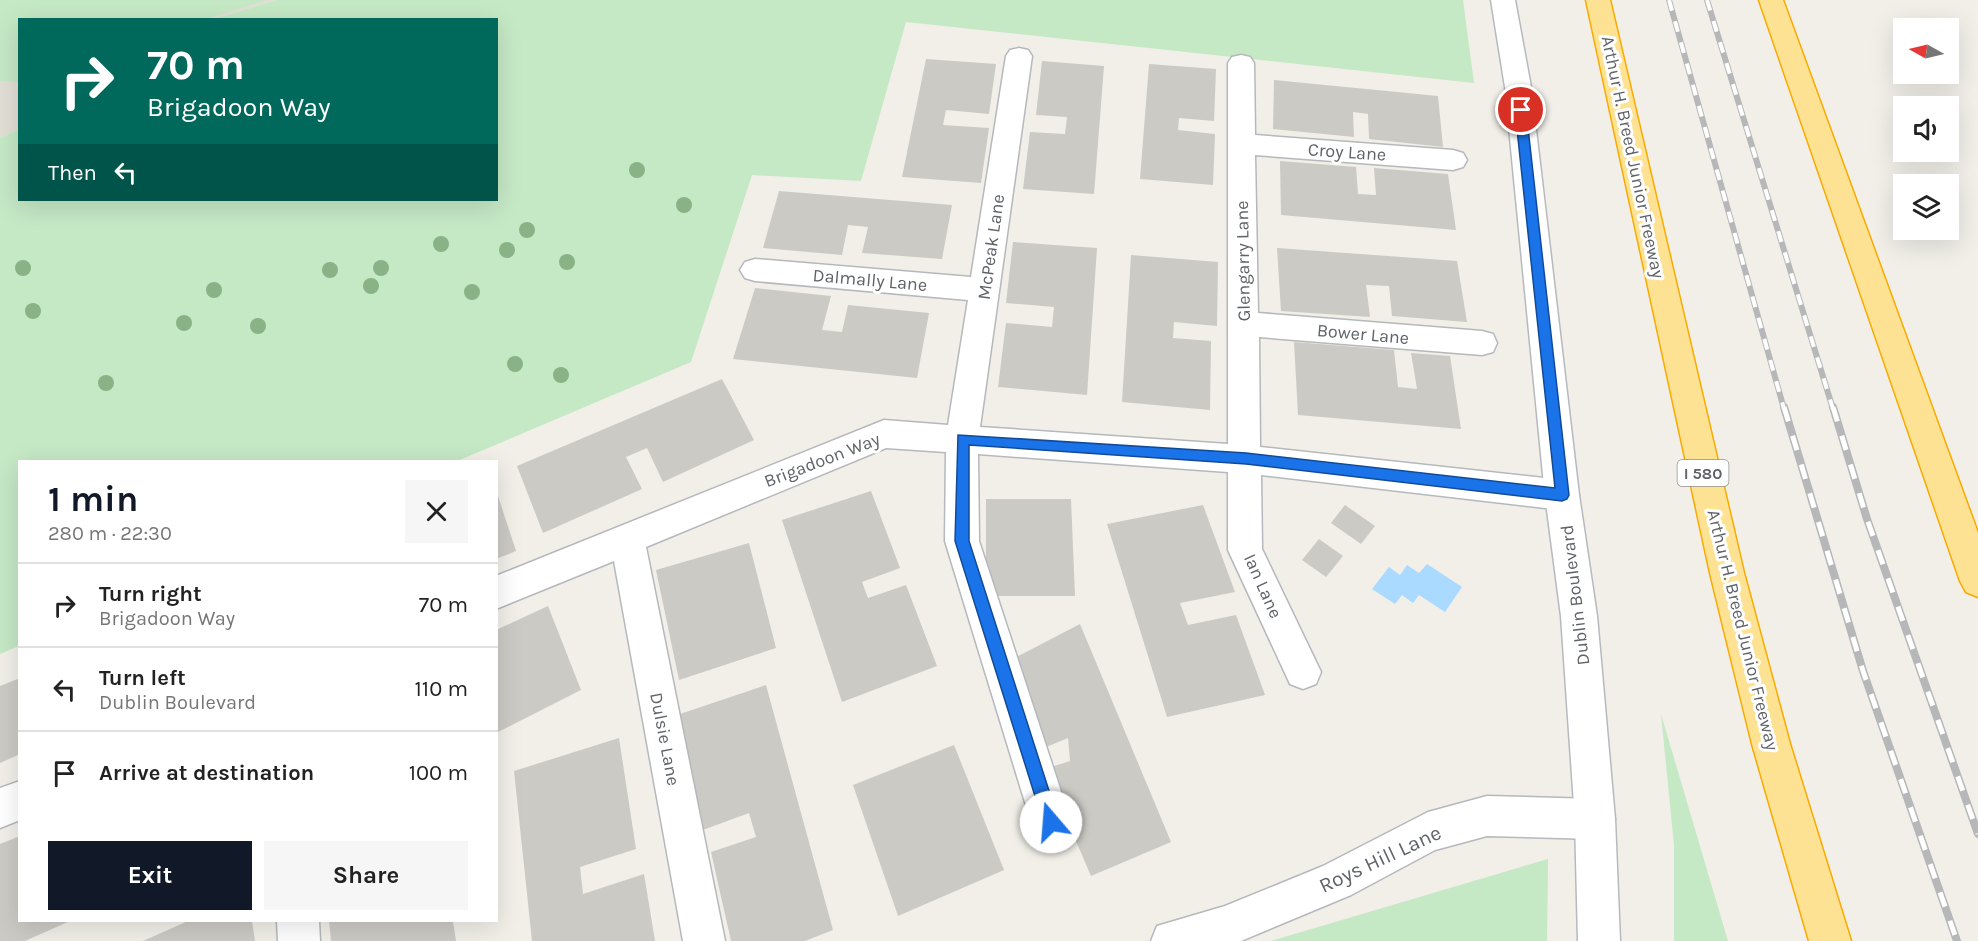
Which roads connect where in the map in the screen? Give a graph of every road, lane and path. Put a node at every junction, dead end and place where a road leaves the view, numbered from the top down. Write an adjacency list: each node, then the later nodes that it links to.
1 (1503, 0): 14 (street, Dublin Boulevard)
2 (1598, 0): 28 (highway, Arthur H. Breed Junior Freeway / I 580)
3 (1772, 0): 16 (highway)
4 (1019, 56): 9 (street, McPeak Lane)
5 (1241, 63): 6 (street, Glengarry Lane)
6 (1242, 144): 7 (street, Croy Lane); 10 (street, Glengarry Lane)
7 (1453, 160)
8 (755, 270): 9 (street, Dalmally Lane)
9 (984, 290): 12 (street, McPeak Lane)
10 (1244, 324): 11 (street, Bower Lane); 13 (street, Glengarry Lane)
11 (1482, 343)
12 (963, 439): 13 (street, Brigadoon Way); 15 (street, Brigadoon Way); 22 (street, McPeak Lane)
13 (1246, 459): 14 (street, Brigadoon Way); 18 (street, Ian Lane)
14 (1562, 495): 21 (street, Dublin Boulevard)
15 (627, 538): 17 (street, Brigadoon Way); 25 (street, Dulsie Lane)
16 (1978, 581)
17 (498, 592)
18 (1303, 672)
19 (18, 801): 20 (street)
20 (0, 808)
21 (1595, 819): 26 (street, Roys Hill Lane); 27 (street, Dublin Boulevard)
22 (1051, 822)
23 (298, 922): 24 (street)
24 (299, 941)
25 (704, 941)
26 (1172, 941)
27 (1599, 941)
28 (1830, 941)

